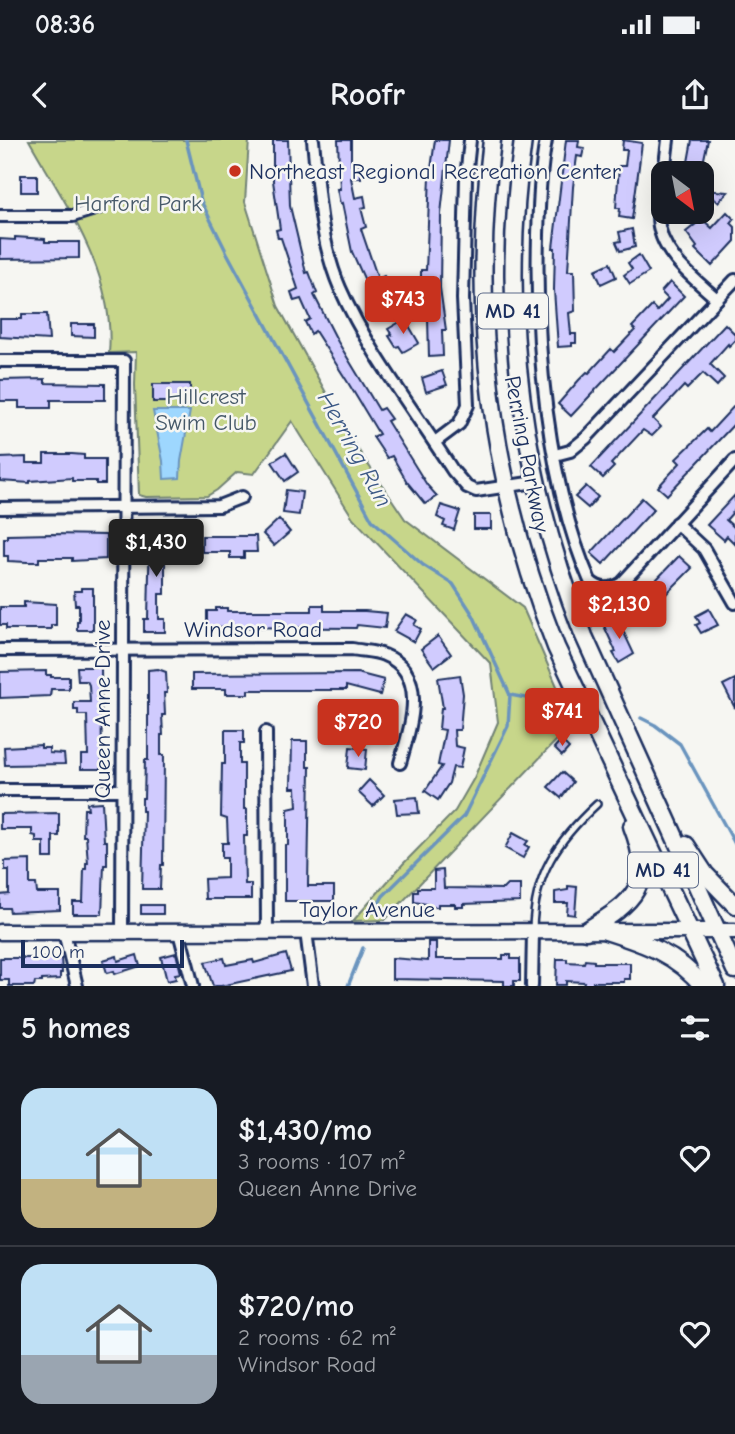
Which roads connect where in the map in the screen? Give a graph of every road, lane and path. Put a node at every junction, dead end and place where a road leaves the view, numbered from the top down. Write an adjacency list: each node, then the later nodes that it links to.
1 (313, 140): 14 (street)
2 (470, 140): 14 (street)
3 (492, 140): 18 (main road, Perring Parkway / MD 41)
4 (523, 140): 17 (main road, Perring Parkway / MD 41)
5 (546, 140): 15 (street)
6 (668, 140): 7 (street)
7 (666, 161)
8 (99, 208): 9 (street)
9 (0, 216)
10 (660, 224): 12 (street)
11 (735, 280): 12 (street)
12 (717, 299): 15 (street)
13 (0, 361): 21 (street, Queen Anne Drive)
14 (435, 442): 18 (street)
15 (555, 455): 22 (street)
16 (735, 460): 22 (street)
17 (535, 482): 18 (street); 31 (main road, Perring Parkway / MD 41)
18 (504, 485): 26 (main road, Perring Parkway / MD 41)
19 (242, 497): 21 (street)
20 (0, 508): 21 (street)
21 (124, 508): 25 (street, Queen Anne Drive)
22 (676, 523): 23 (street)
23 (735, 603)
24 (0, 650): 25 (street, Windsor Road)
25 (123, 650): 28 (street, Windsor Road); 30 (street, Queen Anne Drive)
26 (593, 730): 37 (main road); 39 (main road, Perring Parkway / MD 41)
27 (266, 732): 45 (street)
28 (400, 763)
29 (0, 790): 30 (street)
30 (122, 790): 43 (street, Queen Anne Drive)
31 (657, 801): 33 (main road); 40 (main road, Perring Parkway / MD 41)
32 (597, 804): 36 (lane)
33 (735, 905)
34 (735, 930): 40 (main road, Taylor Avenue)
35 (306, 931): 36 (main road, Taylor Avenue); 45 (main road, Taylor Avenue); 49 (street)
36 (533, 931): 37 (main road, Taylor Avenue); 50 (street)
37 (586, 931): 38 (main road, Taylor Avenue)
38 (606, 931): 39 (main road, Taylor Avenue); 51 (main road)
39 (691, 931): 40 (main road, Taylor Avenue); 52 (main road, Perring Parkway / MD 41)
40 (716, 931): 46 (main road, Perring Parkway / MD 41)
41 (0, 932): 42 (main road, Taylor Avenue)
42 (64, 932): 43 (main road, Taylor Avenue); 47 (street)
43 (122, 932): 44 (main road, Taylor Avenue)
44 (179, 932): 45 (main road, Taylor Avenue); 48 (street)
45 (267, 932)
46 (735, 970)
47 (77, 986)
48 (193, 986)
49 (313, 986)
50 (532, 986)
51 (703, 986)
52 (716, 986)

